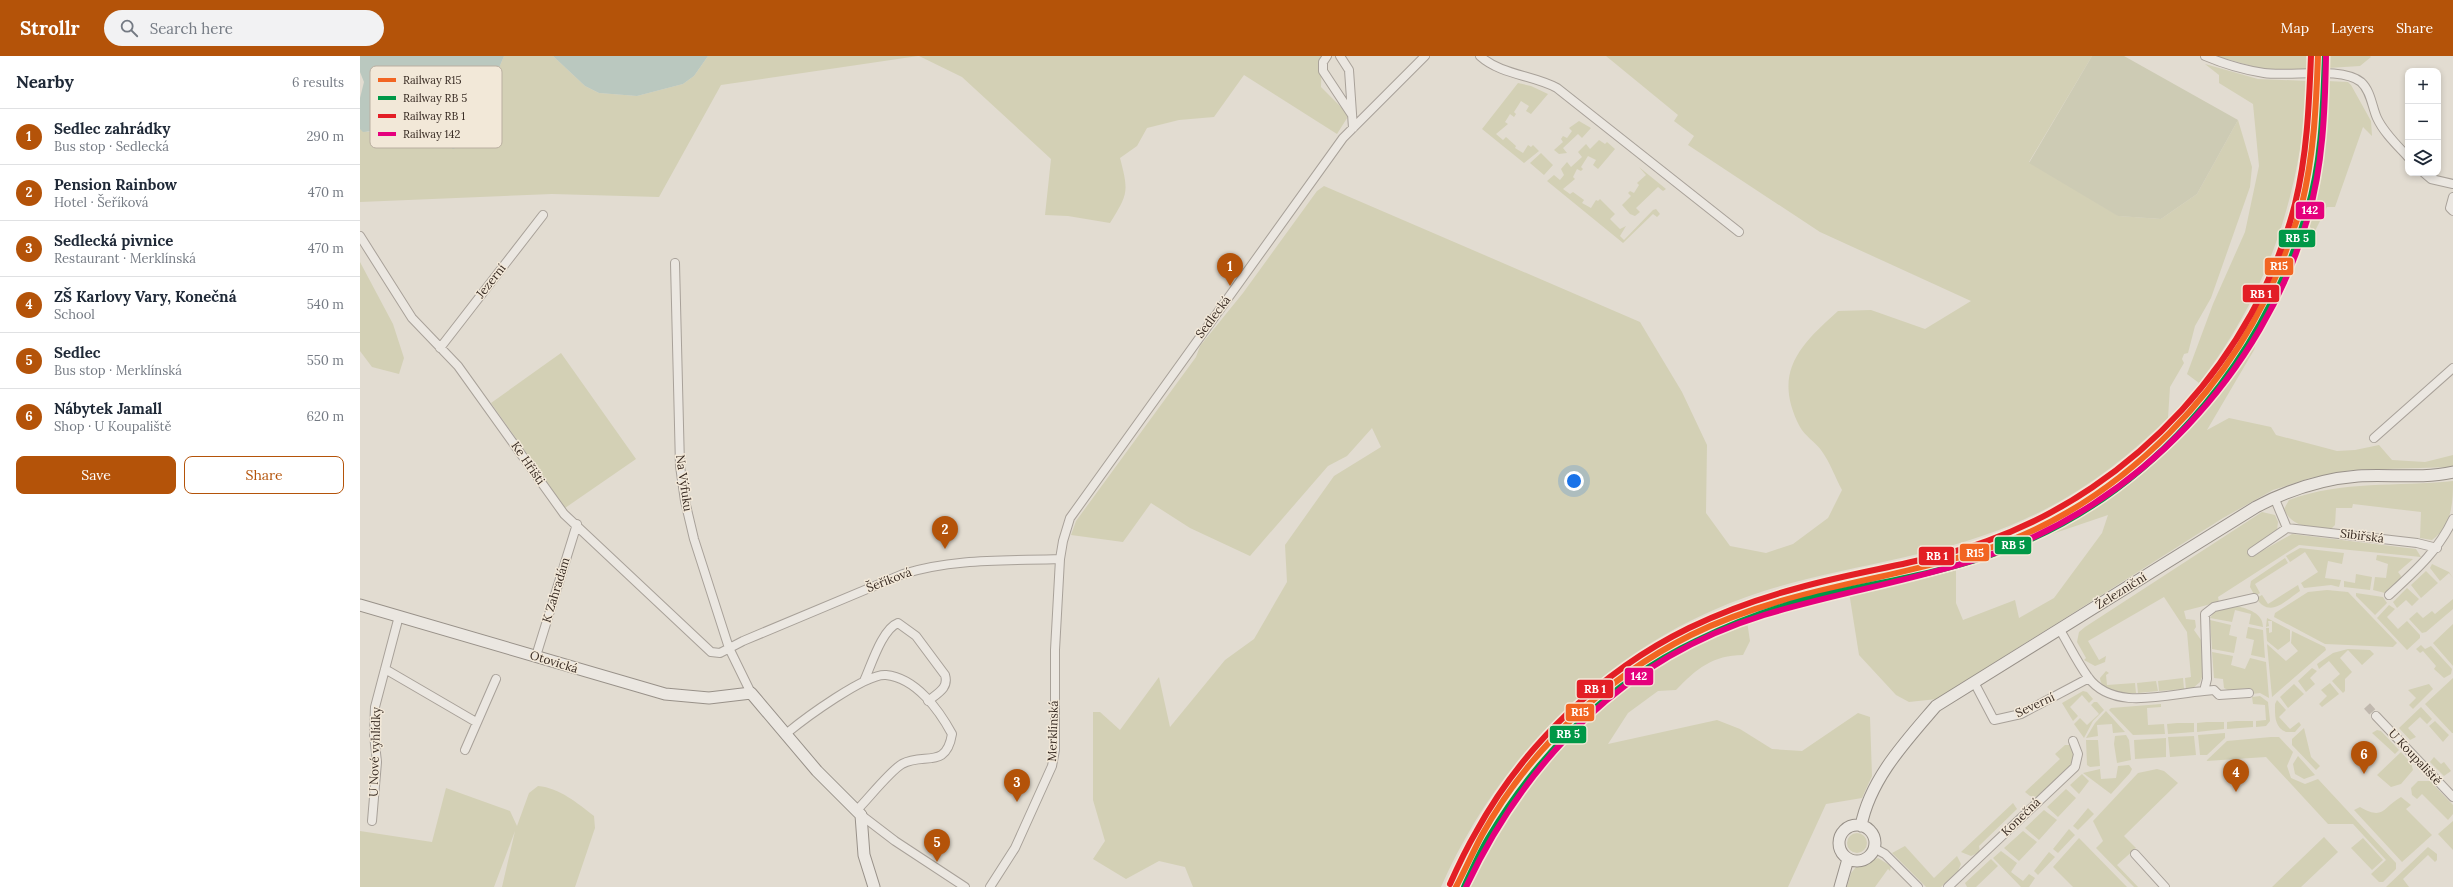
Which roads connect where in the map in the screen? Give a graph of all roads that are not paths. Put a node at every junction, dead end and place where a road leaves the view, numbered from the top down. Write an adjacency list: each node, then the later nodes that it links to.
1 (1327, 56): 6 (street)
2 (1340, 56): 6 (street)
3 (1425, 56): 7 (street, Sedlecká)
4 (1480, 56): 14 (street)
5 (2206, 56): 8 (street)
6 (1352, 116): 7 (street)
7 (1353, 128): 27 (street, Sedlecká)
8 (2405, 152)
9 (2428, 176): 10 (street)
10 (2453, 184)
11 (2453, 197): 12 (street)
12 (2453, 211)
13 (543, 214): 17 (street, Jezerní)
14 (1739, 232)
15 (360, 236): 17 (street, Ke Hřišti)
16 (675, 263): 33 (street, Na Výfuku)
17 (440, 348): 23 (street, Ke Hřišti)
18 (2453, 368): 19 (street)
19 (2374, 438)
20 (2453, 472): 21 (street, Železniční)
21 (2274, 498): 24 (street); 32 (street, Železniční)
22 (2453, 519): 25 (street)
23 (577, 524): 33 (street, Ke Hřišti); 34 (street, K Zahradám)
24 (2287, 528): 25 (street, Sibiřská); 26 (street)
25 (2437, 548): 28 (street)
26 (2252, 552)
27 (1060, 559): 33 (street, Šeříková); 58 (street, Merklínská)
28 (2389, 594)
29 (2254, 598): 40 (street)
30 (360, 605): 31 (street, Otovická)
31 (399, 616): 34 (street, Otovická); 35 (street, U Nové vyhlídky)
32 (2060, 630): 36 (street); 39 (street, Železniční)
33 (729, 648): 42 (street, Na Výfuku)
34 (536, 656): 42 (street, Otovická)
35 (385, 669): 45 (street); 51 (street, U Nové vyhlídky)
36 (2088, 678): 39 (street, Severní); 40 (street)
37 (496, 679): 45 (street)
38 (864, 681): 43 (street); 43 (street); 46 (street)
39 (1975, 684): 52 (street, Železniční)
40 (2204, 691): 41 (street)
41 (2249, 692)
42 (751, 693): 46 (street)
43 (928, 701): 50 (street)
44 (2376, 716): 49 (street, U Koupaliště)
45 (476, 722): 48 (street)
46 (787, 733): 50 (street)
47 (2073, 741): 61 (street, Konečná)
48 (465, 750)
49 (2453, 797)
50 (859, 812): 56 (street); 57 (street)
51 (372, 821)
52 (1861, 826): 53 (street); 55 (street)
53 (1874, 848): 55 (street); 60 (street)
54 (2135, 854): 62 (street)
55 (1848, 859): 59 (street)
56 (874, 887)
57 (965, 887)
58 (990, 887)
59 (1840, 887)
60 (1918, 887)
61 (1948, 887)
62 (2165, 887)

